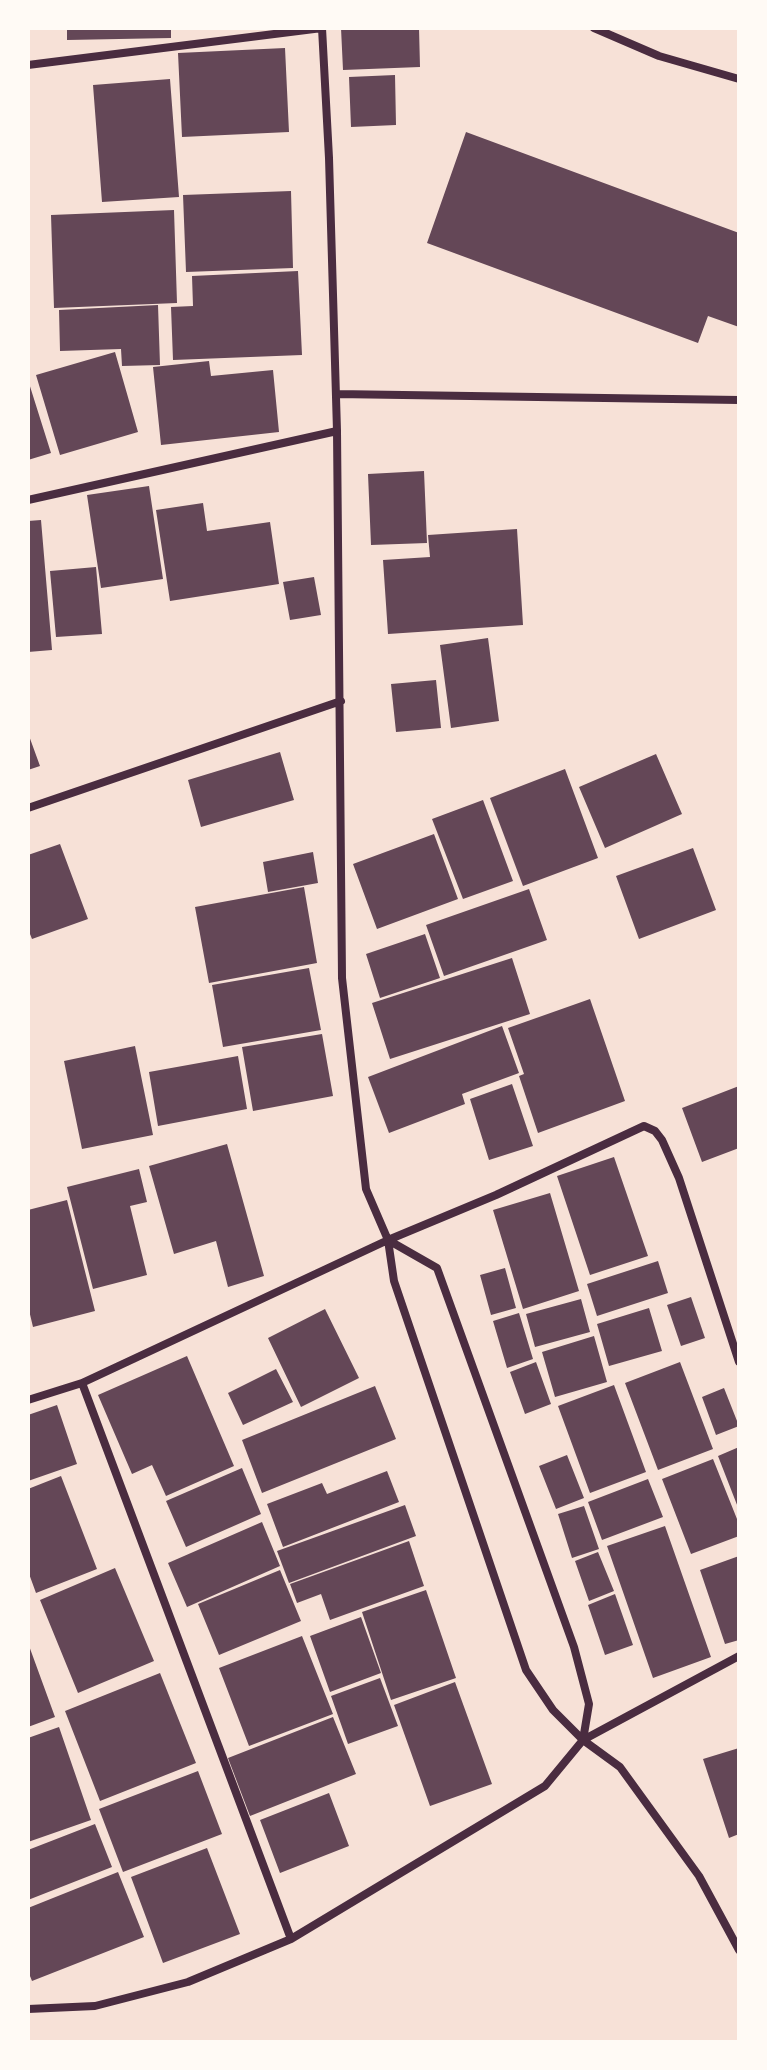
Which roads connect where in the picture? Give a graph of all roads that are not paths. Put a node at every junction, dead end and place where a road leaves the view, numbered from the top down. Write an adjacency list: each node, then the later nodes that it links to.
1 (594, 28): 3 (street)
2 (28, 65): 4 (street)
3 (739, 79)
4 (336, 394): 5 (street); 6 (street)
5 (739, 400)
6 (337, 431): 7 (street); 8 (street)
7 (28, 500)
8 (341, 701): 9 (street); 10 (street)
9 (28, 808)
10 (388, 1240): 11 (street); 12 (street); 15 (street); 15 (street)
11 (739, 1362)
12 (82, 1383): 13 (street); 16 (street)
13 (28, 1400)
14 (739, 1656): 15 (street)
15 (583, 1740): 16 (street); 17 (street)
16 (291, 1939): 18 (street)
17 (739, 1950)
18 (28, 2008)

